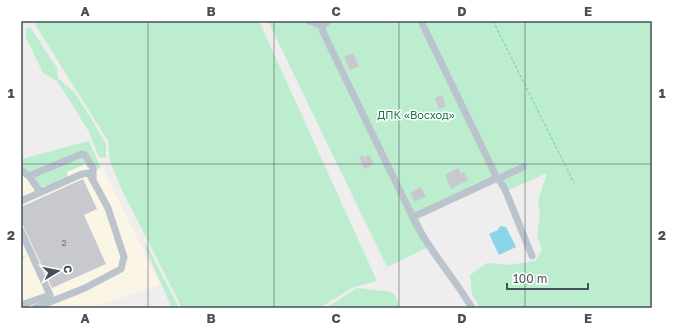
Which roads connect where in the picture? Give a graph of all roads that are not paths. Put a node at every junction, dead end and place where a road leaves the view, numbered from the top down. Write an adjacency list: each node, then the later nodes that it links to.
1 (309, 21): 3 (street)
2 (421, 21): 7 (street)
3 (325, 23): 11 (street)
4 (523, 167): 7 (street)
5 (21, 170): 6 (street)
6 (29, 176): 8 (street); 9 (street)
7 (496, 178): 11 (street); 13 (street)
8 (93, 179): 9 (street); 14 (street)
9 (44, 191): 10 (street)
10 (21, 201)
11 (413, 217): 17 (street)
12 (21, 231): 14 (street)
13 (532, 256)
14 (51, 299): 15 (street); 16 (street)
15 (21, 305)
16 (35, 308)
17 (472, 308)

